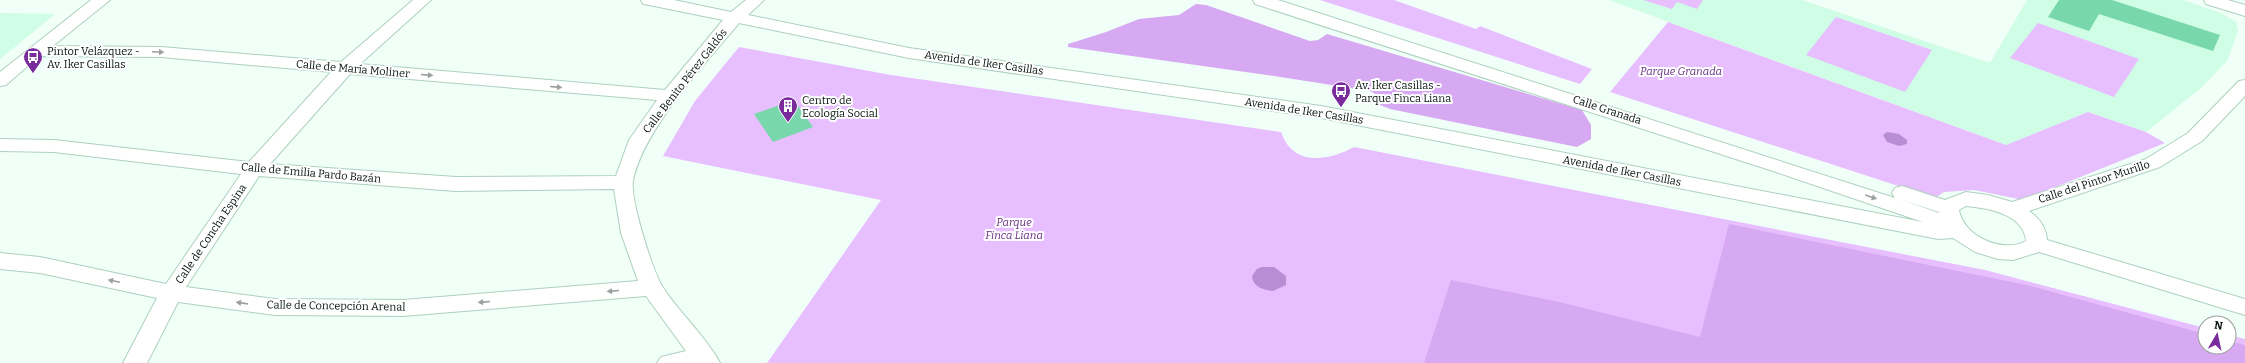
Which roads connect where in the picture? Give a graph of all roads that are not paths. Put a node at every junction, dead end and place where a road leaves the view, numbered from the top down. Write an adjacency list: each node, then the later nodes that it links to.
1 (102, 0): 10 (street)
2 (423, 0): 11 (street, Calle de Concha Espina)
3 (649, 0): 9 (street, Avenida de Iker Casillas)
4 (756, 0): 9 (street, Calle Benito Pérez Galdós)
5 (1261, 0): 19 (street, Calle Granada, one-way to 19)
6 (1294, 0): 19 (street, Calle Granada)
7 (2212, 0): 8 (street)
8 (2245, 11)
9 (734, 18): 14 (street, Calle Benito Pérez Galdós); 19 (street, Avenida de Iker Casillas)
10 (35, 51): 11 (street, Calle de María Moliner, one-way to 11); 12 (street)
11 (345, 68): 14 (street, Calle de María Moliner, one-way to 14); 16 (street, Calle de Concha Espina)
12 (0, 81)
13 (2245, 85): 18 (street, Calle del Pintor Murillo)
14 (670, 96): 17 (street, Calle Benito Pérez Galdós)
15 (0, 145): 16 (street, Calle de Emilia Pardo Bazán)
16 (254, 169): 17 (street, Calle de Emilia Pardo Bazán); 23 (street, Calle de Concha Espina)
17 (623, 182): 22 (street, Calle Benito Pérez Galdós)
18 (2012, 209): 19 (street); 20 (street)
19 (1953, 221): 20 (street)
20 (2037, 244): 24 (street)
21 (0, 261): 23 (street, Calle de Concepción Arenal, one-way to 21)
22 (652, 288): 23 (street, Calle de Concepción Arenal, one-way to 23); 25 (street, Calle Benito Pérez Galdós)
23 (172, 293): 26 (street, Calle de Concha Espina)
24 (2245, 306)
25 (706, 360): 27 (street)
26 (135, 363)
27 (669, 363)

